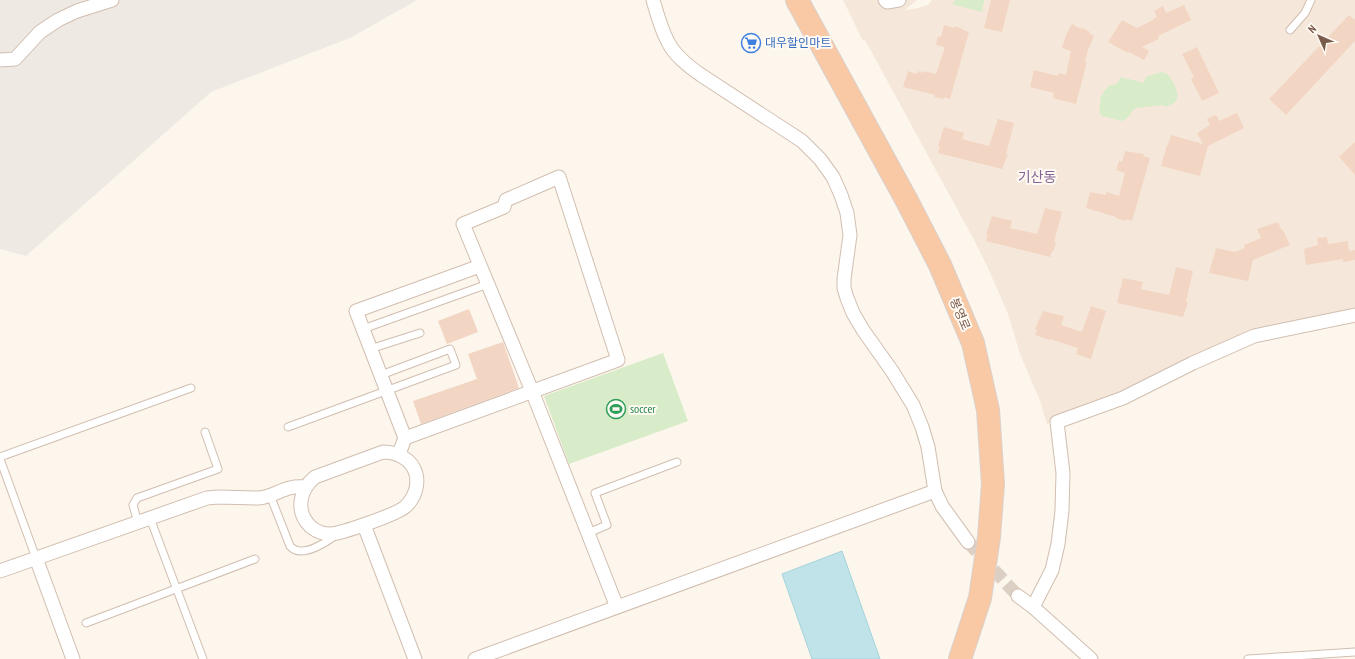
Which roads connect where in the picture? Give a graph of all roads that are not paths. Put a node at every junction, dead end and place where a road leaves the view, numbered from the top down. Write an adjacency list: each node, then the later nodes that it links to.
1 (112, 0): 8 (street)
2 (653, 0): 26 (street)
3 (797, 0): 46 (highway, 봉영로)
4 (885, 0): 5 (street)
5 (899, 0)
6 (1311, 0): 7 (lane)
7 (1290, 30)
8 (0, 60)
9 (480, 266): 10 (street); 12 (street); 18 (street)
10 (488, 284): 12 (lane); 18 (street)
11 (1355, 315): 39 (street)
12 (363, 329): 14 (street)
13 (420, 333): 14 (lane)
14 (370, 349): 15 (street)
15 (380, 375): 17 (street); 17 (lane)
16 (191, 388): 23 (lane)
17 (387, 391): 19 (lane); 21 (street)
18 (532, 391): 21 (street); 31 (street)
19 (288, 426)
20 (204, 432): 28 (lane)
21 (405, 438): 22 (street)
22 (399, 454): 25 (street); 29 (street)
23 (0, 458): 33 (lane)
24 (677, 462): 31 (lane)
25 (305, 487): 27 (street); 30 (street)
26 (935, 491): 32 (street); 38 (street)
27 (270, 495): 28 (street); 30 (lane)
28 (144, 520): 33 (street); 36 (lane)
29 (364, 525): 30 (street); 44 (street)
30 (339, 533)
31 (588, 533): 38 (street)
32 (968, 542)
33 (36, 558): 35 (street); 42 (street)
34 (255, 559): 36 (lane)
35 (0, 571)
36 (177, 589): 40 (lane); 43 (lane)
37 (1018, 596): 39 (street)
38 (617, 607): 45 (street)
39 (1033, 607): 47 (street)
40 (86, 623)
41 (1355, 652): 48 (lane)
42 (73, 659)
43 (203, 659)
44 (415, 659)
45 (475, 659)
46 (960, 659)
47 (1091, 659)
48 (1248, 659)

